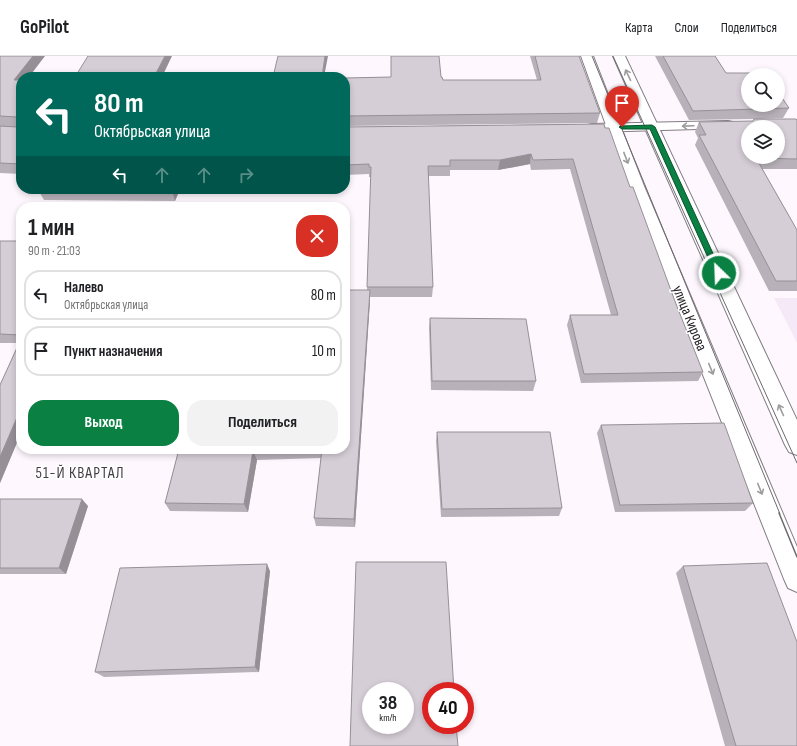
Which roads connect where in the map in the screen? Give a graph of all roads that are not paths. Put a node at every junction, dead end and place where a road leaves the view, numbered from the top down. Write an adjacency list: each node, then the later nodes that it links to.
1 (586, 56): 6 (street, улица Кирова)
2 (619, 56): 4 (street, one-way to 2)
3 (741, 124): 4 (street, one-way to 4)
4 (652, 127): 6 (street); 7 (street, one-way to 4)
5 (576, 128): 6 (street)
6 (614, 128): 8 (street, улица Кирова, one-way to 8)
7 (797, 446)
8 (797, 580)

